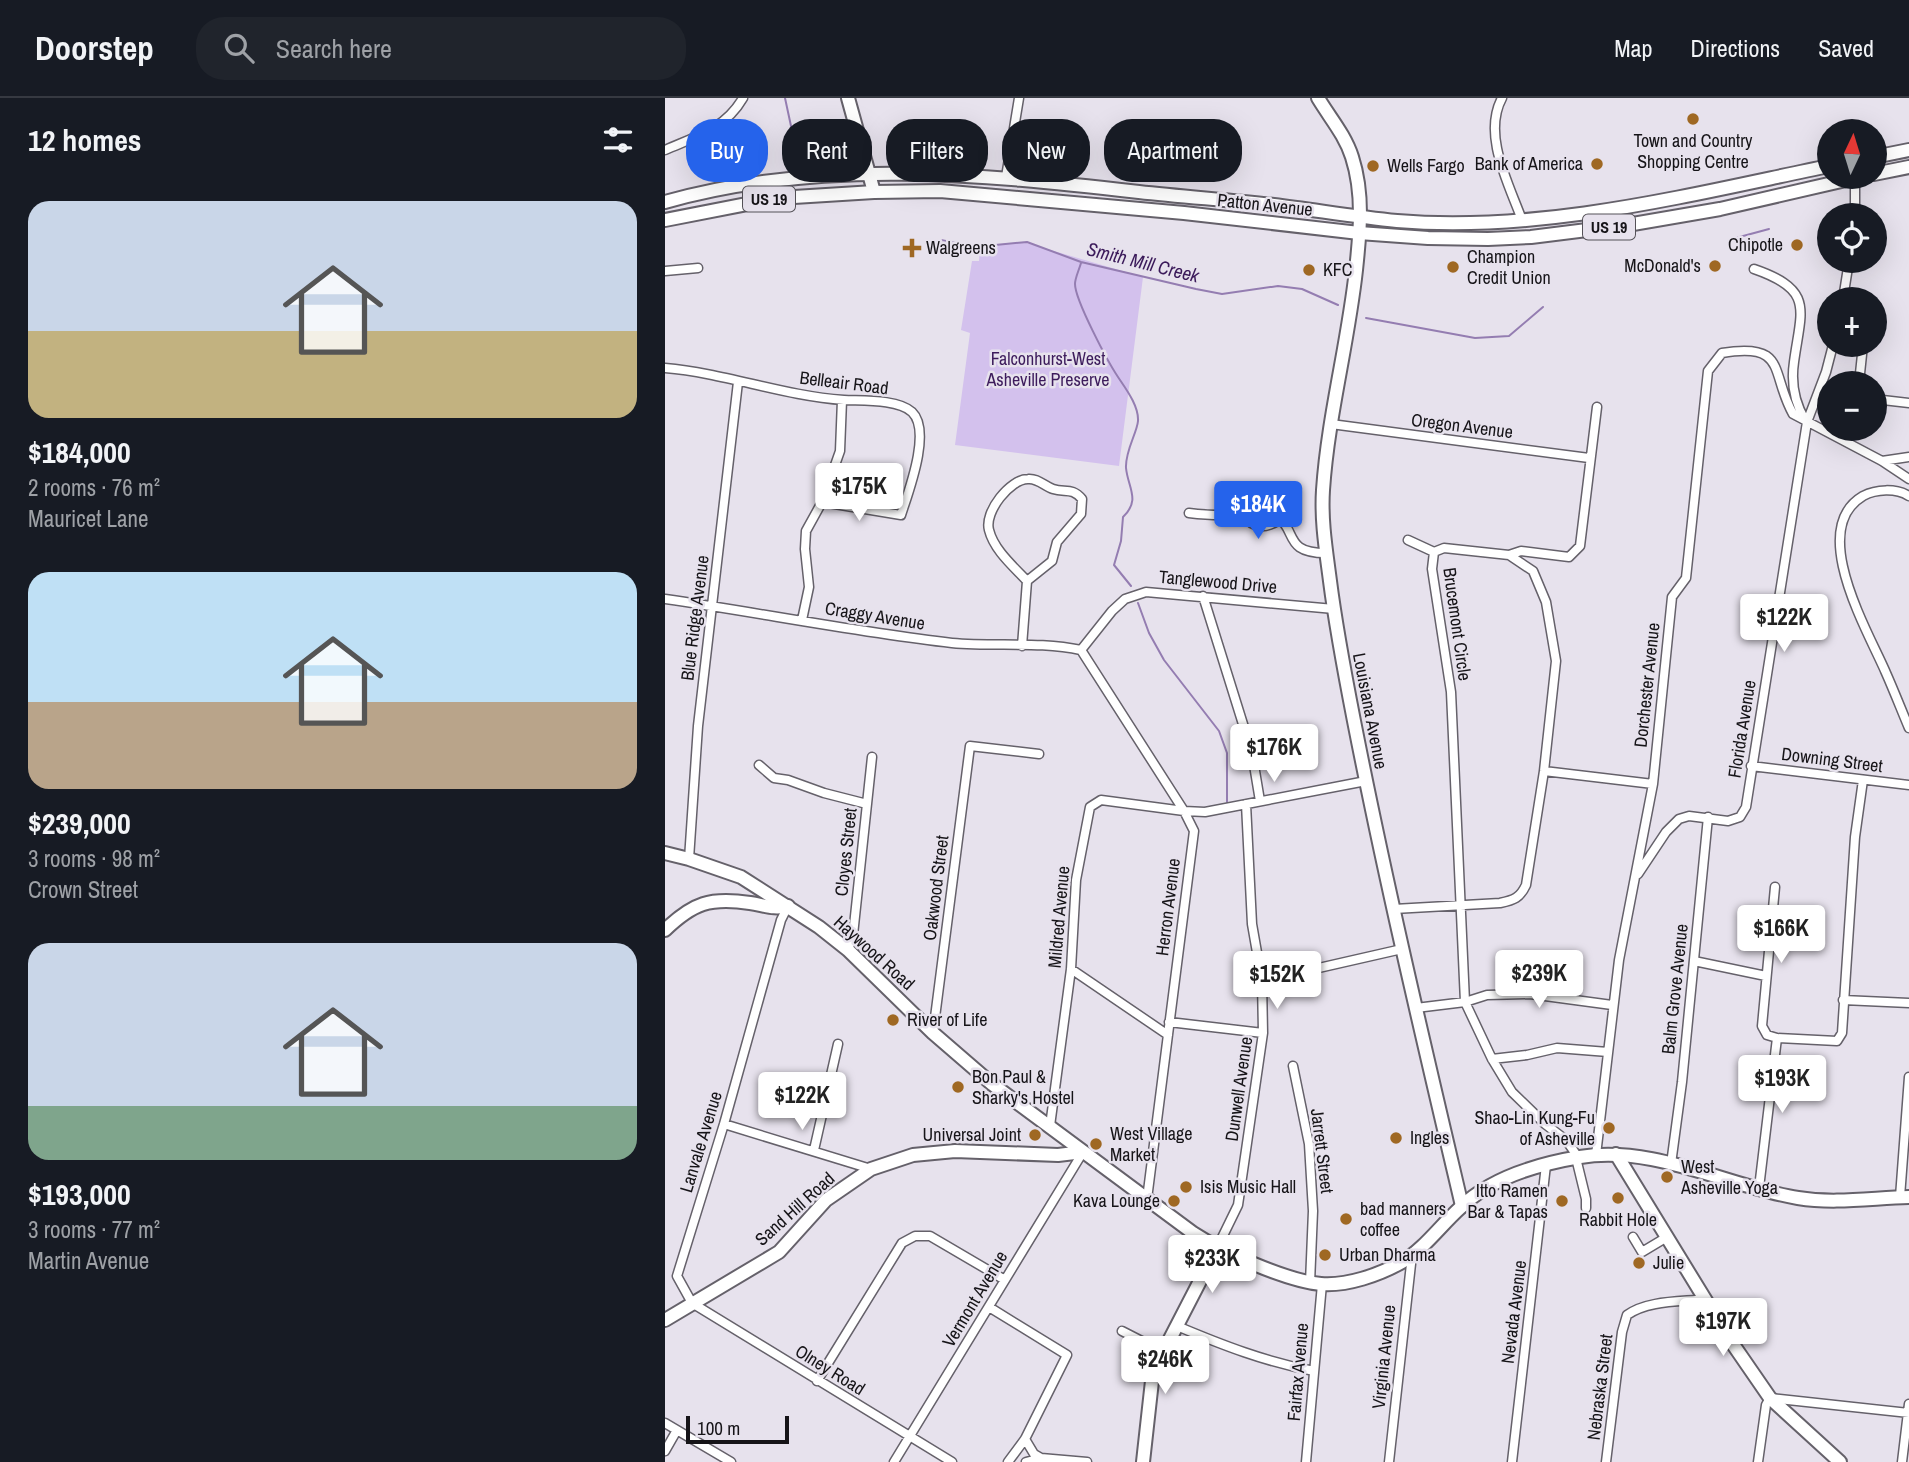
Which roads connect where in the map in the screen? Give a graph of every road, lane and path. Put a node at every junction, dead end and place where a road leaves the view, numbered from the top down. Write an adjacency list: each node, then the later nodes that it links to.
1 (743, 98): 8 (street)
2 (848, 98): 6 (main road)
3 (1020, 98): 7 (street)
4 (1318, 98): 22 (main road, Louisiana Avenue)
5 (1502, 98): 24 (street)
6 (854, 119)
7 (1016, 119)
8 (665, 150)
9 (1909, 150): 10 (main road)
10 (1887, 154)
11 (1909, 167): 13 (main road)
12 (1817, 168): 24 (main road, Patton Avenue / US 19)
13 (1887, 171)
14 (872, 173): 15 (main road, Patton Avenue / US 19)
15 (1002, 177)
16 (782, 180): 21 (main road, Patton Avenue / US 19)
17 (872, 182): 20 (main road)
18 (1051, 182): 22 (main road, Patton Avenue / US 19)
19 (1817, 186): 25 (main road, Patton Avenue / US 19)
20 (874, 192): 23 (main road, Patton Avenue / US 19); 25 (main road, Patton Avenue / US 19)
21 (665, 202)
22 (1360, 216): 24 (main road, Patton Avenue / US 19); 25 (main road, Louisiana Avenue)
23 (665, 220)
24 (1522, 220)
25 (1359, 233): 37 (main road, Louisiana Avenue)
26 (698, 268): 28 (street)
27 (1754, 269): 36 (street)
28 (665, 271)
29 (1830, 357): 36 (street, Florida Avenue)
30 (665, 368): 31 (street, Belleair Road)
31 (738, 382): 32 (street, Belleair Road); 56 (street, Blue Ridge Avenue)
32 (842, 400): 45 (street); 45 (street, Belleair Road)
33 (1887, 400): 34 (street)
34 (1909, 403)
35 (1597, 407): 41 (street)
36 (1807, 422): 38 (street); 65 (street, Florida Avenue); 69 (street, Dorchester Avenue)
37 (1331, 424): 41 (street, Oregon Avenue); 50 (main road, Louisiana Avenue)
38 (1817, 425)
39 (1848, 441): 42 (street)
40 (1909, 457): 42 (street)
41 (1589, 458): 52 (street, Brucemont Circle)
42 (1882, 461): 43 (street)
43 (1909, 479)
44 (1909, 496): 61 (street)
45 (822, 502): 58 (street)
46 (1189, 513): 47 (street)
47 (1242, 514): 48 (street); 48 (street)
48 (1281, 519): 50 (street)
49 (1409, 540): 51 (street)
50 (1326, 552): 57 (main road, Louisiana Avenue)
51 (1434, 552): 52 (street, Brucemont Circle); 80 (street, Brucemont Circle)
52 (1510, 555): 66 (street)
53 (1027, 582): 53 (street); 59 (street)
54 (1203, 596): 57 (street, Tanglewood Drive); 60 (street, Tanglewood Drive); 71 (street)
55 (665, 599): 56 (street, Craggy Avenue)
56 (713, 606): 58 (street, Craggy Avenue); 77 (street, Blue Ridge Avenue)
57 (1334, 609): 68 (main road, Louisiana Avenue)
58 (802, 620): 59 (street, Craggy Avenue)
59 (1022, 646): 60 (street, Craggy Avenue)
60 (1081, 650): 74 (street, Herron Avenue)
61 (1909, 728)
62 (1039, 754): 96 (street, Oakwood Street)
63 (872, 757): 72 (street, Cloyes Street)
64 (759, 765): 72 (street)
65 (1751, 766): 67 (street, Downing Street); 75 (street, Florida Avenue)
66 (1544, 771): 69 (street); 80 (street)
67 (1863, 780): 70 (street, Downing Street); 90 (street)
68 (1366, 781): 71 (street, Mildred Avenue); 82 (main road, Louisiana Avenue)
69 (1653, 784): 78 (street, Dorchester Avenue)
70 (1909, 785)
71 (1260, 801): 73 (street, Mildred Avenue)
72 (867, 804): 85 (street, Cloyes Street)
73 (1246, 804): 74 (street, Mildred Avenue); 89 (street, Dunwell Avenue)
74 (1184, 811): 87 (street, Mildred Avenue); 95 (street, Herron Avenue)
75 (1708, 817): 78 (street, Florida Avenue); 86 (street, Balm Grove Avenue)
76 (665, 853): 77 (main road, Haywood Road)
77 (689, 859): 81 (main road, Haywood Road)
78 (1635, 880): 93 (street, Dorchester Avenue)
79 (1775, 887): 88 (street)
80 (1461, 905): 82 (street); 91 (street, Brucemont Circle)
81 (788, 906): 83 (main road); 85 (main road, Haywood Road); 105 (street, Lanvale Avenue)
82 (1394, 909): 84 (main road, Louisiana Avenue)
83 (665, 930)
84 (1402, 949): 89 (street); 94 (main road, Louisiana Avenue)
85 (848, 950): 96 (main road, Haywood Road)
86 (1694, 961): 88 (street); 112 (street, Balm Grove Avenue)
87 (1071, 969): 98 (street); 106 (street, Mildred Avenue)
88 (1766, 976): 99 (street)
89 (1262, 981): 97 (street, Dunwell Avenue)
90 (1843, 1000): 92 (street); 99 (street)
91 (1465, 1002): 93 (street); 94 (street); 102 (street)
92 (1909, 1003)
93 (1612, 1005): 101 (street, Dorchester Avenue)
94 (1416, 1008): 118 (main road, Louisiana Avenue)
95 (1169, 1022): 97 (street); 98 (street, Herron Avenue)
96 (933, 1033): 106 (main road, Haywood Road)
97 (1263, 1033): 122 (street, Dunwell Avenue)
98 (1168, 1035): 117 (street, Herron Avenue)
99 (1777, 1038): 115 (street)
100 (838, 1044): 107 (street)
101 (1608, 1052): 102 (street); 110 (street, Dorchester Avenue)
102 (1492, 1059): 111 (street)
103 (1293, 1066): 125 (street, Jarrett Street)
104 (1909, 1077): 116 (street)
105 (724, 1124): 107 (street); 127 (street, Lanvale Avenue)
106 (1050, 1126): 108 (main road, Haywood Road)
107 (814, 1150): 114 (street)
108 (1083, 1152): 114 (main road, Sand Hill Road); 117 (main road, Haywood Road); 124 (street, Vermont Avenue)
109 (1616, 1154): 110 (main road, Haywood Road); 112 (main road, Haywood Road); 121 (main road)
110 (1597, 1155): 111 (main road, Haywood Road)
111 (1577, 1158): 113 (main road, Haywood Road); 119 (street)
112 (1671, 1164): 115 (main road, Haywood Road)
113 (1546, 1165): 118 (main road, Haywood Road); 152 (street, Nevada Avenue)
114 (871, 1169): 127 (main road, Sand Hill Road)
115 (1759, 1188): 116 (main road, Haywood Road)
116 (1905, 1197)
117 (1147, 1199): 122 (main road, Haywood Road)
118 (1462, 1206): 123 (main road, Haywood Road)
119 (1586, 1208)
120 (1633, 1237): 121 (street)
121 (1667, 1237): 126 (main road)
122 (1217, 1248): 125 (main road, Haywood Road); 130 (main road)
123 (1412, 1255): 125 (main road, Haywood Road); 151 (street, Virginia Avenue)
124 (1005, 1280): 128 (street, Vermont Avenue); 134 (street)
125 (1316, 1283): 133 (street, Fairfax Avenue)
126 (1706, 1299): 135 (main road); 153 (street, Nebraska Street)
127 (692, 1303): 129 (main road, Sand Hill Road); 134 (street, Olney Road)
128 (989, 1307): 139 (street, Vermont Avenue); 140 (street)
129 (665, 1320)
130 (1177, 1326): 132 (main road); 133 (street)
131 (1122, 1331): 132 (street)
132 (1163, 1352): 149 (main road)
133 (1314, 1371): 150 (street, Fairfax Avenue)
134 (817, 1381): 139 (street, Olney Road)
135 (1770, 1398): 136 (street); 154 (street); 155 (main road)
136 (1909, 1410): 156 (street)
137 (665, 1423): 138 (street)
138 (677, 1430): 141 (street); 143 (street)
139 (908, 1437): 144 (street, Vermont Avenue); 145 (street, Olney Road)
140 (1025, 1439): 142 (street); 146 (street)
141 (665, 1451)
142 (1041, 1458): 147 (street); 148 (street)
143 (731, 1462)
144 (894, 1462)
145 (952, 1462)
146 (1008, 1462)
147 (1026, 1462)
148 (1087, 1462)
149 (1143, 1462)
150 (1306, 1462)
151 (1389, 1462)
152 (1512, 1462)
153 (1606, 1462)
154 (1758, 1462)
155 (1840, 1462)
156 (1902, 1462)

